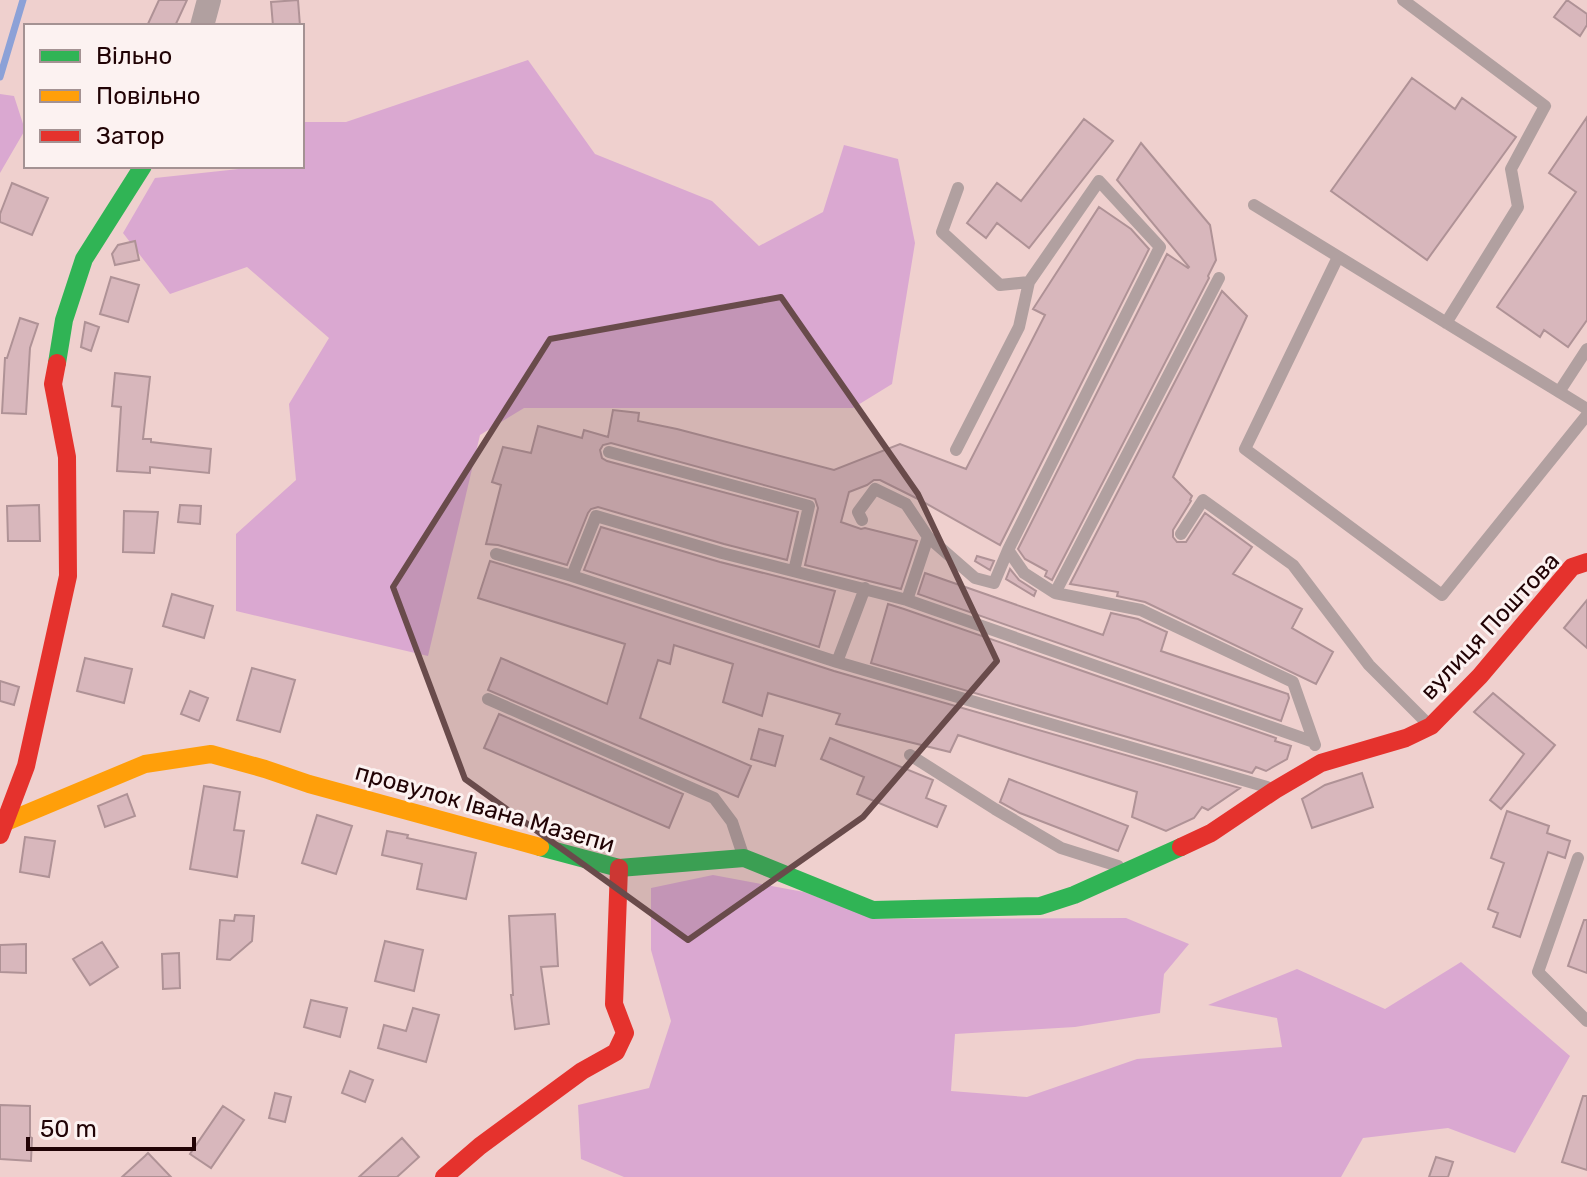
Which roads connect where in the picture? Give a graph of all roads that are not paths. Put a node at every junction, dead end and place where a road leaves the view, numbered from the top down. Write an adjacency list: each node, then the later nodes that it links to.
1 (209, 0): 3 (street)
2 (1403, 0): 10 (lane)
3 (203, 24)
4 (142, 168): 35 (street)
5 (958, 188): 9 (lane)
6 (1254, 205): 7 (lane)
7 (1338, 257): 10 (lane); 14 (lane)
8 (1219, 278): 26 (lane)
9 (1029, 282): 15 (lane); 20 (lane)
10 (1446, 323): 12 (lane)
11 (1587, 349): 12 (lane)
12 (1559, 392): 13 (lane)
13 (1587, 409)
14 (1587, 415)
15 (956, 450)
16 (609, 452): 23 (lane)
17 (862, 520): 19 (lane)
18 (1181, 534): 30 (lane)
19 (928, 537): 20 (lane); 27 (lane)
20 (1008, 550): 26 (lane)
21 (496, 554): 24 (lane)
22 (1587, 562): 30 (street, вулиця Поштова)
23 (794, 571): 24 (lane); 25 (lane)
24 (572, 576): 28 (lane)
25 (865, 588): 27 (lane); 28 (lane)
26 (1055, 593): 31 (lane)
27 (907, 600): 31 (lane)
28 (837, 662): 34 (lane)
29 (488, 699): 36 (lane)
30 (1431, 726): 33 (street, вулиця Поштова)
31 (1314, 742): 33 (lane)
32 (910, 755): 39 (lane)
33 (1321, 763): 34 (street, вулиця Поштова)
34 (1275, 790): 39 (street, вулиця Поштова)
35 (3, 828): 38 (street, провулок Івана Мазепи)
36 (744, 858): 38 (street, вулиця Поштова); 39 (street, вулиця Поштова)
37 (1578, 858): 40 (lane)
38 (619, 868): 41 (street, провулок Івана Мазепи)
39 (1132, 870)
40 (1587, 1021)
41 (444, 1177)

